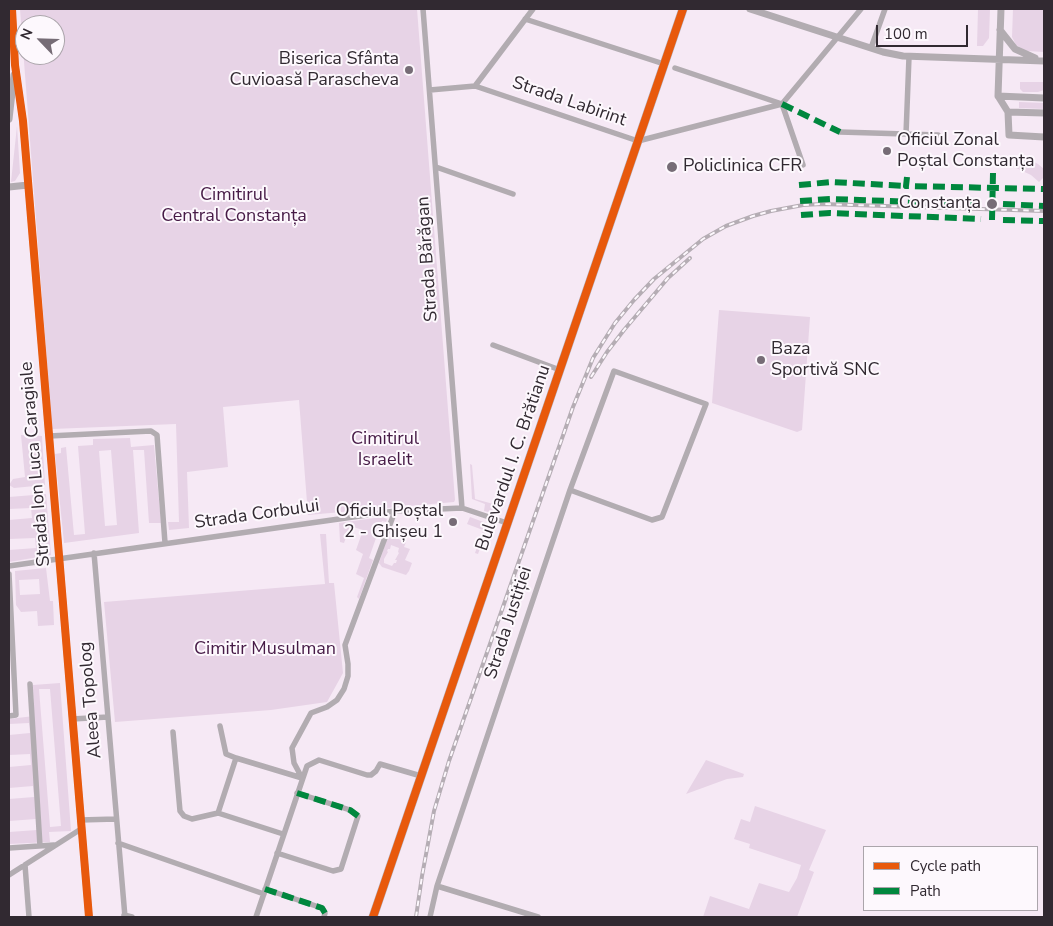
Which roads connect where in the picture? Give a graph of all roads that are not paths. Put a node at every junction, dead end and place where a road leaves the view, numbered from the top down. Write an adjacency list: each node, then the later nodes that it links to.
1 (12, 9): 11 (street, Strada Ion Luca Caragiale)
2 (423, 9): 22 (street, Strada Bărăgan)
3 (533, 9): 9 (street)
4 (683, 9): 18 (main road, Bulevardul I. C. Brătianu)
5 (750, 9): 13 (street)
6 (860, 9): 13 (street)
7 (885, 9): 14 (street)
8 (1000, 9): 12 (street)
9 (526, 19): 18 (street); 21 (street)
10 (9, 20): 11 (street)
11 (13, 30): 19 (street, Strada Ion Luca Caragiale)
12 (1000, 30): 16 (street); 17 (street)
13 (836, 37): 14 (street); 25 (street)
14 (871, 48): 15 (street)
15 (909, 57): 16 (street); 30 (street)
16 (999, 59): 17 (street); 23 (street)
17 (1043, 61)
18 (664, 64): 33 (main road, Bulevardul I. C. Brătianu)
19 (15, 65): 28 (street); 36 (street, Strada Ion Luca Caragiale)
20 (675, 68): 25 (street)
21 (475, 86): 22 (street, Strada Labirint); 33 (street, Strada Labirint)
22 (430, 90): 35 (street, Strada Bărăgan)
23 (998, 96): 24 (street); 26 (street)
24 (1044, 98)
25 (782, 104): 33 (street, Strada Labirint); 34 (street)
26 (1008, 112): 27 (street); 32 (street)
27 (1044, 113)
28 (9, 119)
29 (840, 132): 30 (street)
30 (906, 134): 31 (street)
31 (938, 135)
32 (1044, 137)
33 (638, 141): 40 (main road, Bulevardul I. C. Brătianu)
34 (803, 166)
35 (436, 168): 38 (street); 43 (street, Strada Bărăgan)
36 (28, 185): 37 (street); 41 (street, Strada Ion Luca Caragiale)
37 (9, 187)
38 (513, 194)
39 (493, 345): 40 (street)
40 (560, 370): 45 (main road, Bulevardul I. C. Brătianu)
41 (49, 436): 46 (street); 48 (street, Strada Ion Luca Caragiale)
42 (570, 490): 42 (street, Strada Justiției); 73 (street, Strada Justiției)
43 (462, 508): 44 (street, Strada Corbului); 45 (street, Strada Corbului)
44 (395, 511): 46 (street, Strada Corbului); 59 (street)
45 (507, 523): 58 (main road, Bulevardul I. C. Brătianu)
46 (165, 543): 47 (street, Strada Corbului)
47 (94, 554): 48 (street, Strada Corbului); 53 (street, Aleea Topolog)
48 (59, 558): 49 (street, Strada Corbului); 54 (street, Strada Ion Luca Caragiale)
49 (9, 566)
50 (9, 574): 52 (street)
51 (30, 684): 68 (street)
52 (9, 716)
53 (108, 717): 54 (street); 62 (street, Aleea Topolog)
54 (72, 719): 63 (street, Strada Ion Luca Caragiale)
55 (220, 726): 57 (street)
56 (173, 732): 61 (street)
57 (236, 758): 59 (street); 61 (street)
58 (421, 776): 59 (street); 81 (main road, Bulevardul I. C. Brătianu)
59 (302, 778): 60 (street)
60 (297, 793): 65 (street); 70 (street)
61 (218, 813): 65 (street)
62 (116, 819): 63 (street); 66 (street, Aleea Topolog)
63 (80, 820): 64 (street, Strada Ion Luca Caragiale)
64 (81, 829): 67 (street); 78 (street, Strada Ion Luca Caragiale)
65 (283, 834): 70 (street)
66 (118, 843): 74 (street); 76 (street, Aleea Topolog)
67 (56, 845): 68 (street); 71 (street)
68 (40, 846): 69 (street)
69 (9, 848)
70 (277, 853): 74 (street)
71 (25, 865): 72 (street); 77 (street)
72 (9, 875)
73 (437, 886): 82 (street, Strada Justiției); 83 (street)
74 (265, 891): 75 (street); 80 (street)
75 (324, 915)
76 (124, 916): 79 (street, Aleea Topolog)
77 (29, 917)
78 (88, 917)
79 (132, 917)
80 (256, 917)
81 (373, 917)
82 (430, 917)
83 (538, 917)

